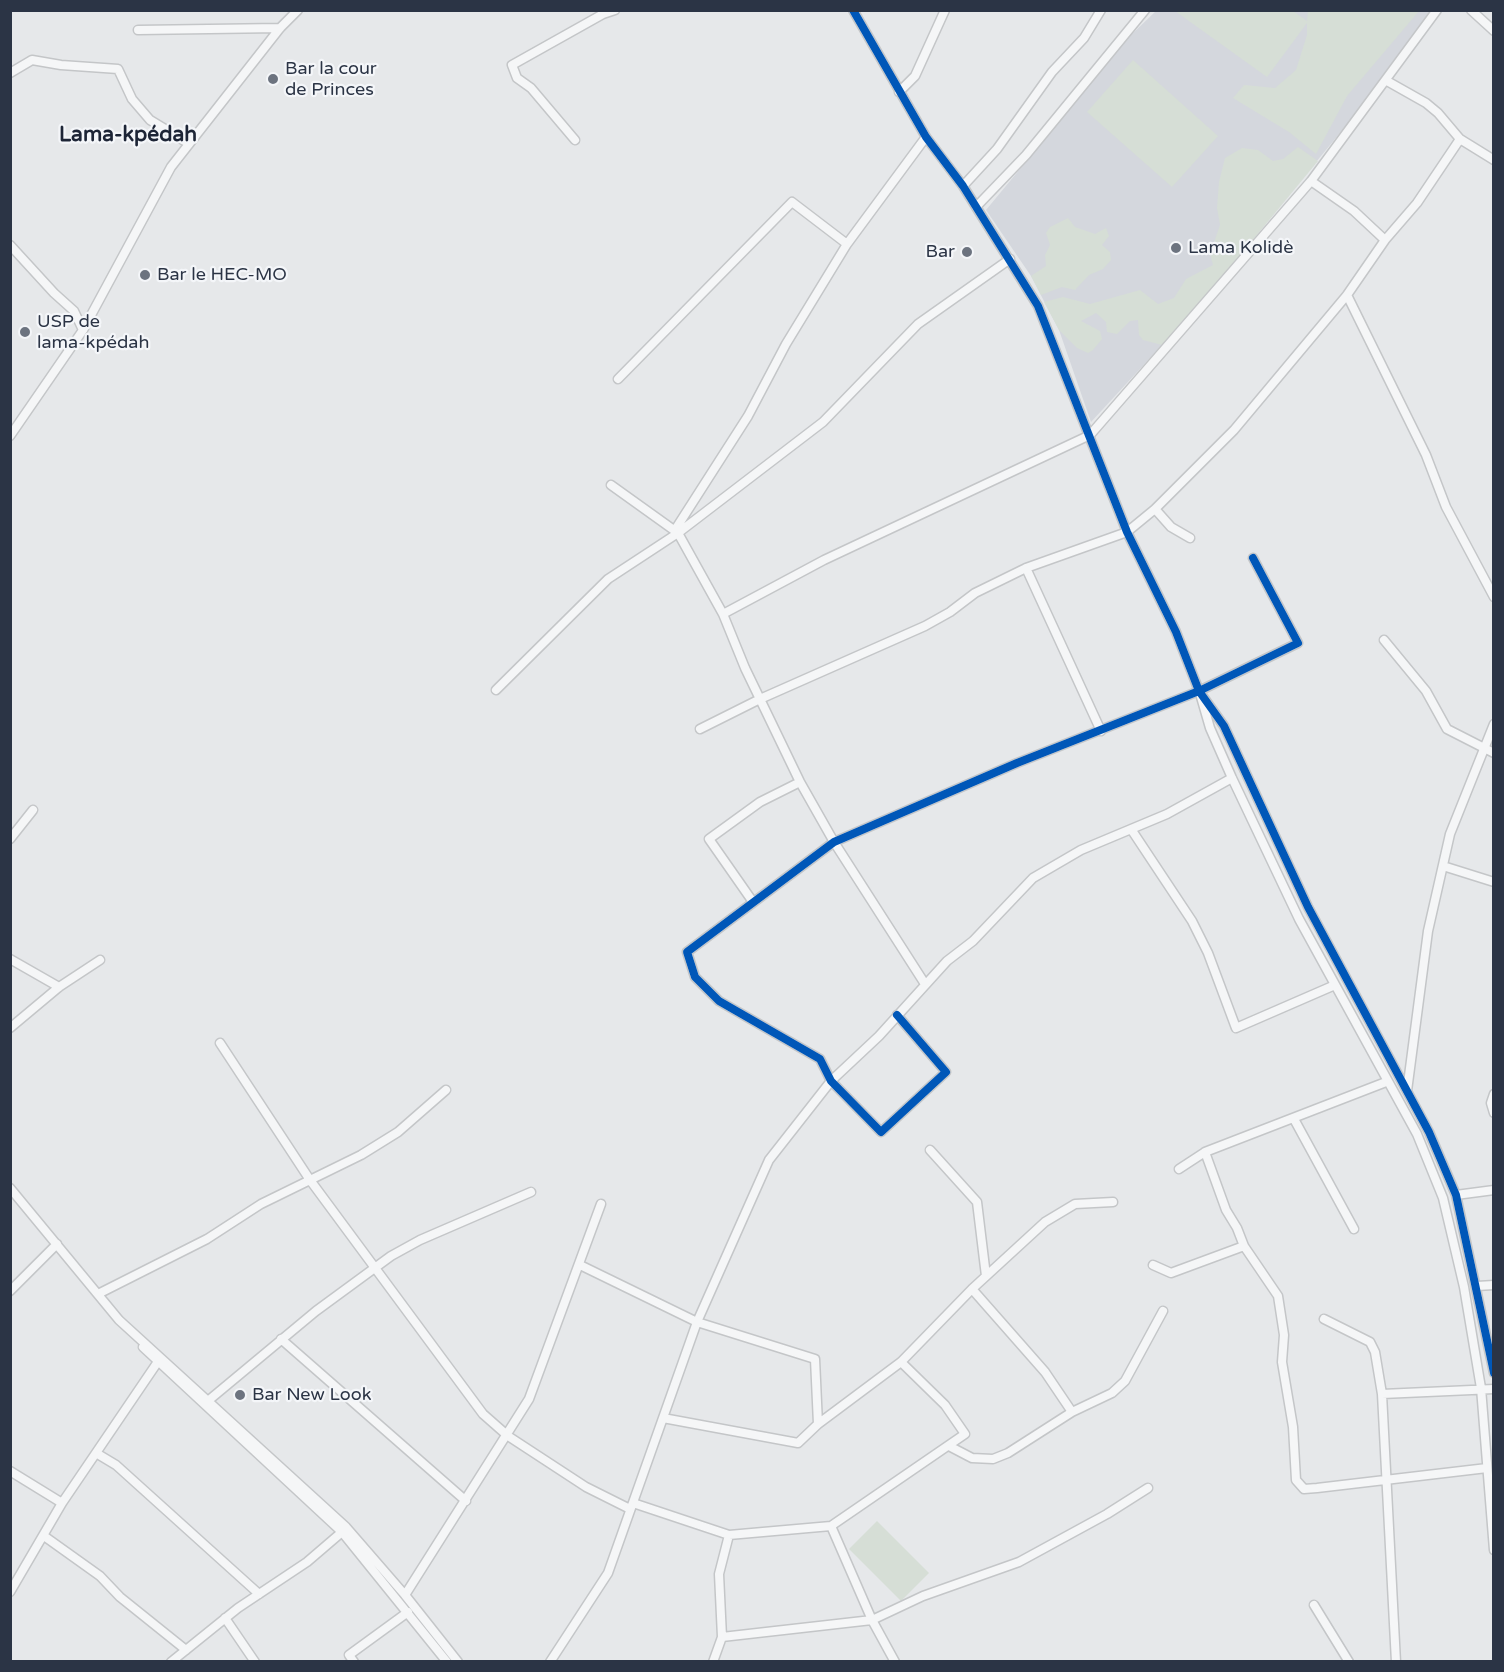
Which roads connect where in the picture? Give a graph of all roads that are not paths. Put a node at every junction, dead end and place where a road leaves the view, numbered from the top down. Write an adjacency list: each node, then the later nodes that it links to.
1 (298, 10): 9 (street)
2 (615, 10): 17 (street)
3 (854, 10): 14 (street)
4 (945, 10): 14 (street)
5 (1101, 10): 21 (street)
6 (1145, 10): 22 (street)
7 (1437, 10): 13 (street)
8 (1471, 10): 11 (street)
9 (280, 28): 10 (street); 18 (street)
10 (138, 30)
11 (1494, 31)
12 (10, 73): 18 (street)
13 (1387, 81): 16 (street); 20 (street)
14 (899, 92): 15 (street)
15 (926, 137): 21 (street); 24 (street)
16 (1460, 139): 19 (street); 23 (street)
17 (575, 140)
18 (189, 142): 28 (street)
19 (1494, 160)
20 (1311, 181): 23 (street); 30 (street)
21 (963, 186): 22 (street)
22 (976, 207): 26 (street)
23 (1385, 240): 27 (street)
24 (847, 244): 29 (street); 34 (street)
25 (10, 245): 28 (street)
26 (1010, 259): 30 (street); 34 (street)
27 (1347, 295): 33 (street); 39 (street)
28 (83, 330): 31 (street)
29 (618, 379)
30 (1090, 435): 35 (street); 40 (street)
31 (10, 436)
32 (611, 485): 34 (street)
33 (1155, 509): 35 (street); 36 (street)
34 (677, 532): 40 (street); 42 (street)
35 (1127, 532): 38 (street); 43 (street)
36 (1190, 538)
37 (1253, 558): 43 (street)
38 (1026, 568): 44 (street); 47 (street)
39 (1494, 597)
40 (723, 614): 44 (street)
41 (1384, 640): 48 (street)
42 (496, 690)
43 (1199, 691): 47 (street); 50 (street); 70 (street)
44 (760, 699): 46 (street); 51 (street)
45 (1494, 724): 48 (street)
46 (700, 729)
47 (1101, 731): 55 (street)
48 (1483, 748): 49 (street); 56 (street)
49 (1494, 753)
50 (1232, 778): 53 (street); 62 (street)
51 (800, 782): 55 (street); 58 (street)
52 (33, 810): 54 (street)
53 (1131, 830): 61 (street); 62 (street)
54 (10, 839)
55 (834, 842): 58 (street); 61 (street)
56 (1443, 866): 57 (street); 70 (street)
57 (1494, 882)
58 (753, 902): 67 (street)
59 (10, 959): 63 (street)
60 (100, 960): 63 (street)
61 (925, 984): 64 (street)
62 (1335, 985): 68 (street)
63 (59, 987): 65 (street)
64 (897, 1015): 67 (street); 67 (street)
65 (10, 1028)
66 (219, 1043): 77 (street)
67 (831, 1081): 99 (street)
68 (1386, 1082): 73 (street); 104 (street)
69 (446, 1090): 77 (street)
70 (1407, 1091): 81 (street)
71 (1494, 1094): 72 (street)
72 (1494, 1113)
73 (1294, 1119): 75 (street); 84 (street)
74 (930, 1150): 90 (street)
75 (1205, 1152): 76 (street); 86 (street)
76 (1179, 1169)
77 (310, 1180): 89 (street); 95 (street)
78 (10, 1188): 85 (street)
79 (1494, 1190): 81 (street)
80 (531, 1192): 89 (street)
81 (1456, 1196): 92 (street)
82 (1113, 1202): 90 (street)
83 (601, 1204): 87 (street)
84 (1354, 1229)
85 (57, 1244): 94 (street); 95 (street)
86 (1244, 1246): 88 (street); 116 (street)
87 (580, 1265): 99 (street); 111 (street)
88 (1153, 1265)
89 (375, 1268): 100 (street); 111 (street)
90 (986, 1276): 93 (street)
91 (1494, 1285): 92 (street)
92 (1477, 1286): 103 (street)
93 (972, 1289): 101 (street); 108 (street)
94 (10, 1291)
95 (98, 1294): 98 (street)
96 (1163, 1311): 108 (street)
97 (1324, 1319): 106 (street)
98 (119, 1320): 102 (street); 107 (street)
99 (697, 1322): 109 (street); 110 (street)
100 (281, 1339): 107 (street); 118 (street)
101 (902, 1362): 110 (street); 112 (street)
102 (157, 1363): 113 (street); 122 (street)
103 (1494, 1373)
104 (1481, 1388): 105 (street); 106 (street); 114 (street)
105 (1494, 1389)
106 (1382, 1394): 116 (street)
107 (209, 1400): 128 (street)
108 (1072, 1412): 112 (street)
109 (663, 1418): 110 (street); 120 (street)
110 (818, 1424)
111 (508, 1436): 118 (street); 120 (street)
112 (949, 1446): 121 (street)
113 (96, 1454): 119 (street); 127 (street)
114 (1487, 1468): 116 (street); 125 (street)
115 (10, 1471): 119 (street)
116 (1386, 1479): 144 (street)
117 (1148, 1488): 132 (street)
118 (466, 1501): 128 (street)
119 (62, 1503): 124 (street)
120 (632, 1506): 123 (street); 140 (street)
121 (831, 1526): 123 (street); 132 (street)
122 (342, 1532): 127 (street); 130 (street)
123 (729, 1535): 133 (street)
124 (44, 1536): 126 (street); 134 (street)
125 (1494, 1550)
126 (10, 1592)
127 (259, 1594): 131 (street)
128 (405, 1595): 139 (street)
129 (1314, 1605): 143 (street)
130 (408, 1612): 137 (street); 138 (street)
131 (225, 1618): 134 (street); 136 (street)
132 (872, 1620): 133 (street); 142 (street)
133 (722, 1636): 141 (street)
134 (186, 1650): 135 (street)
135 (171, 1662)
136 (255, 1662)
137 (354, 1662)
138 (447, 1662)
139 (458, 1662)
140 (550, 1662)
141 (713, 1662)
142 (895, 1662)
143 (1349, 1662)
144 (1396, 1662)

